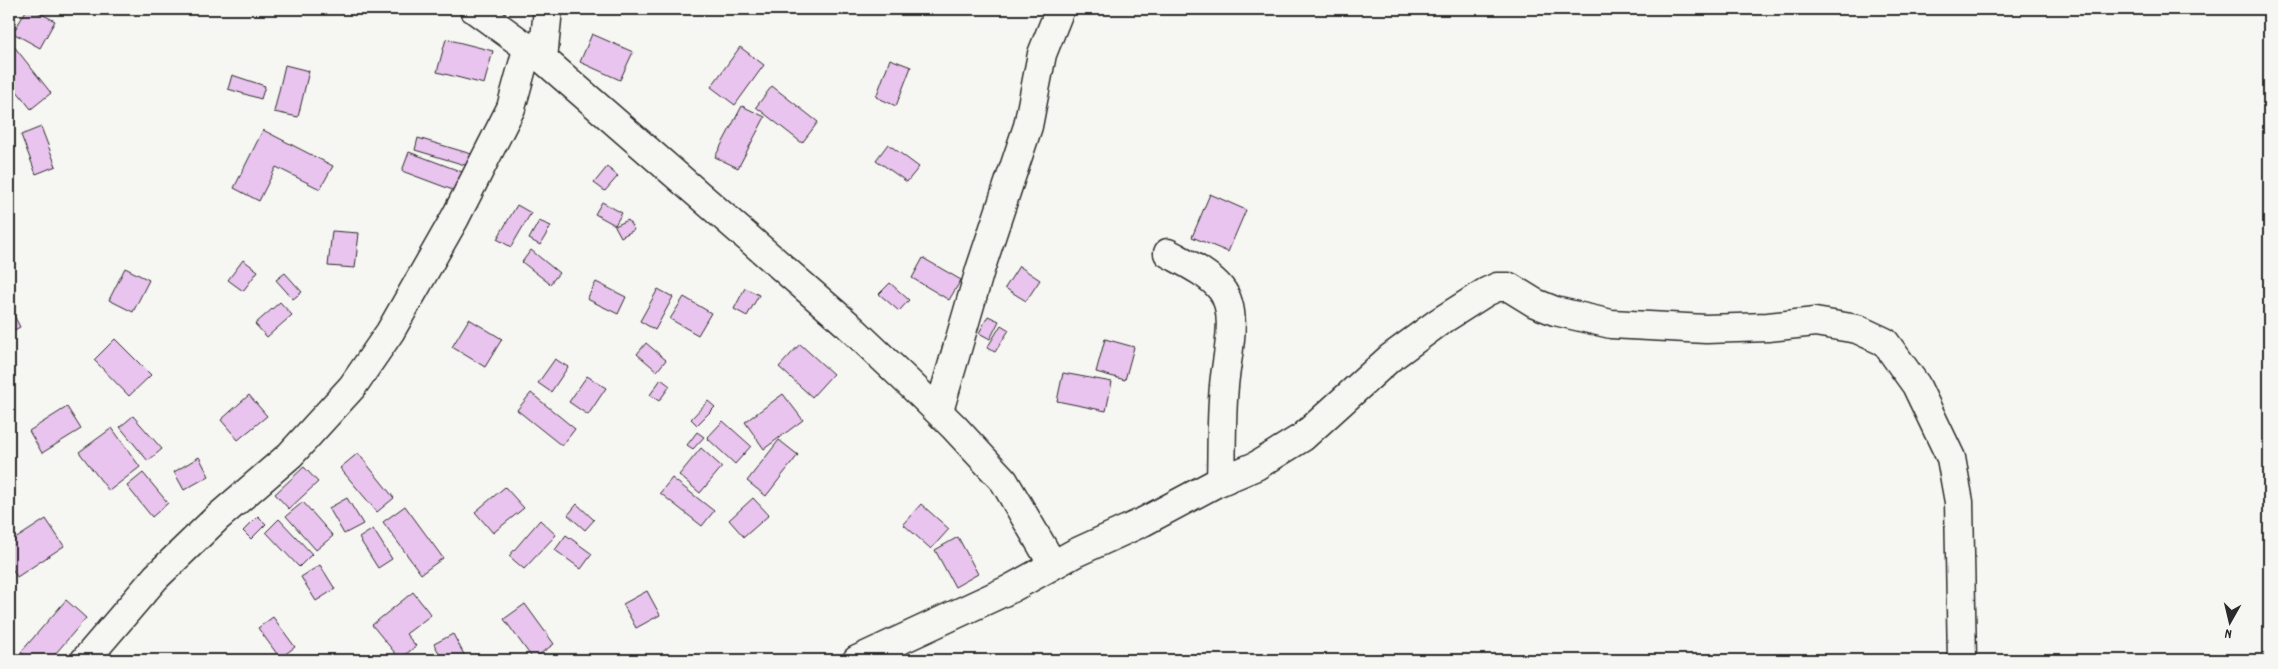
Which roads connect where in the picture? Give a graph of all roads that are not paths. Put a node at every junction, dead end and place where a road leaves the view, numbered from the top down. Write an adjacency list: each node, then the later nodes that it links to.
1 (474, 9): 4 (street)
2 (548, 9): 4 (street)
3 (1060, 9): 6 (street)
4 (535, 53): 6 (street); 9 (street)
5 (1168, 253): 7 (street)
6 (938, 411): 8 (street)
7 (1221, 481): 8 (street); 11 (street)
8 (1053, 566): 10 (street)
9 (85, 660)
10 (857, 660)
11 (1962, 660)

